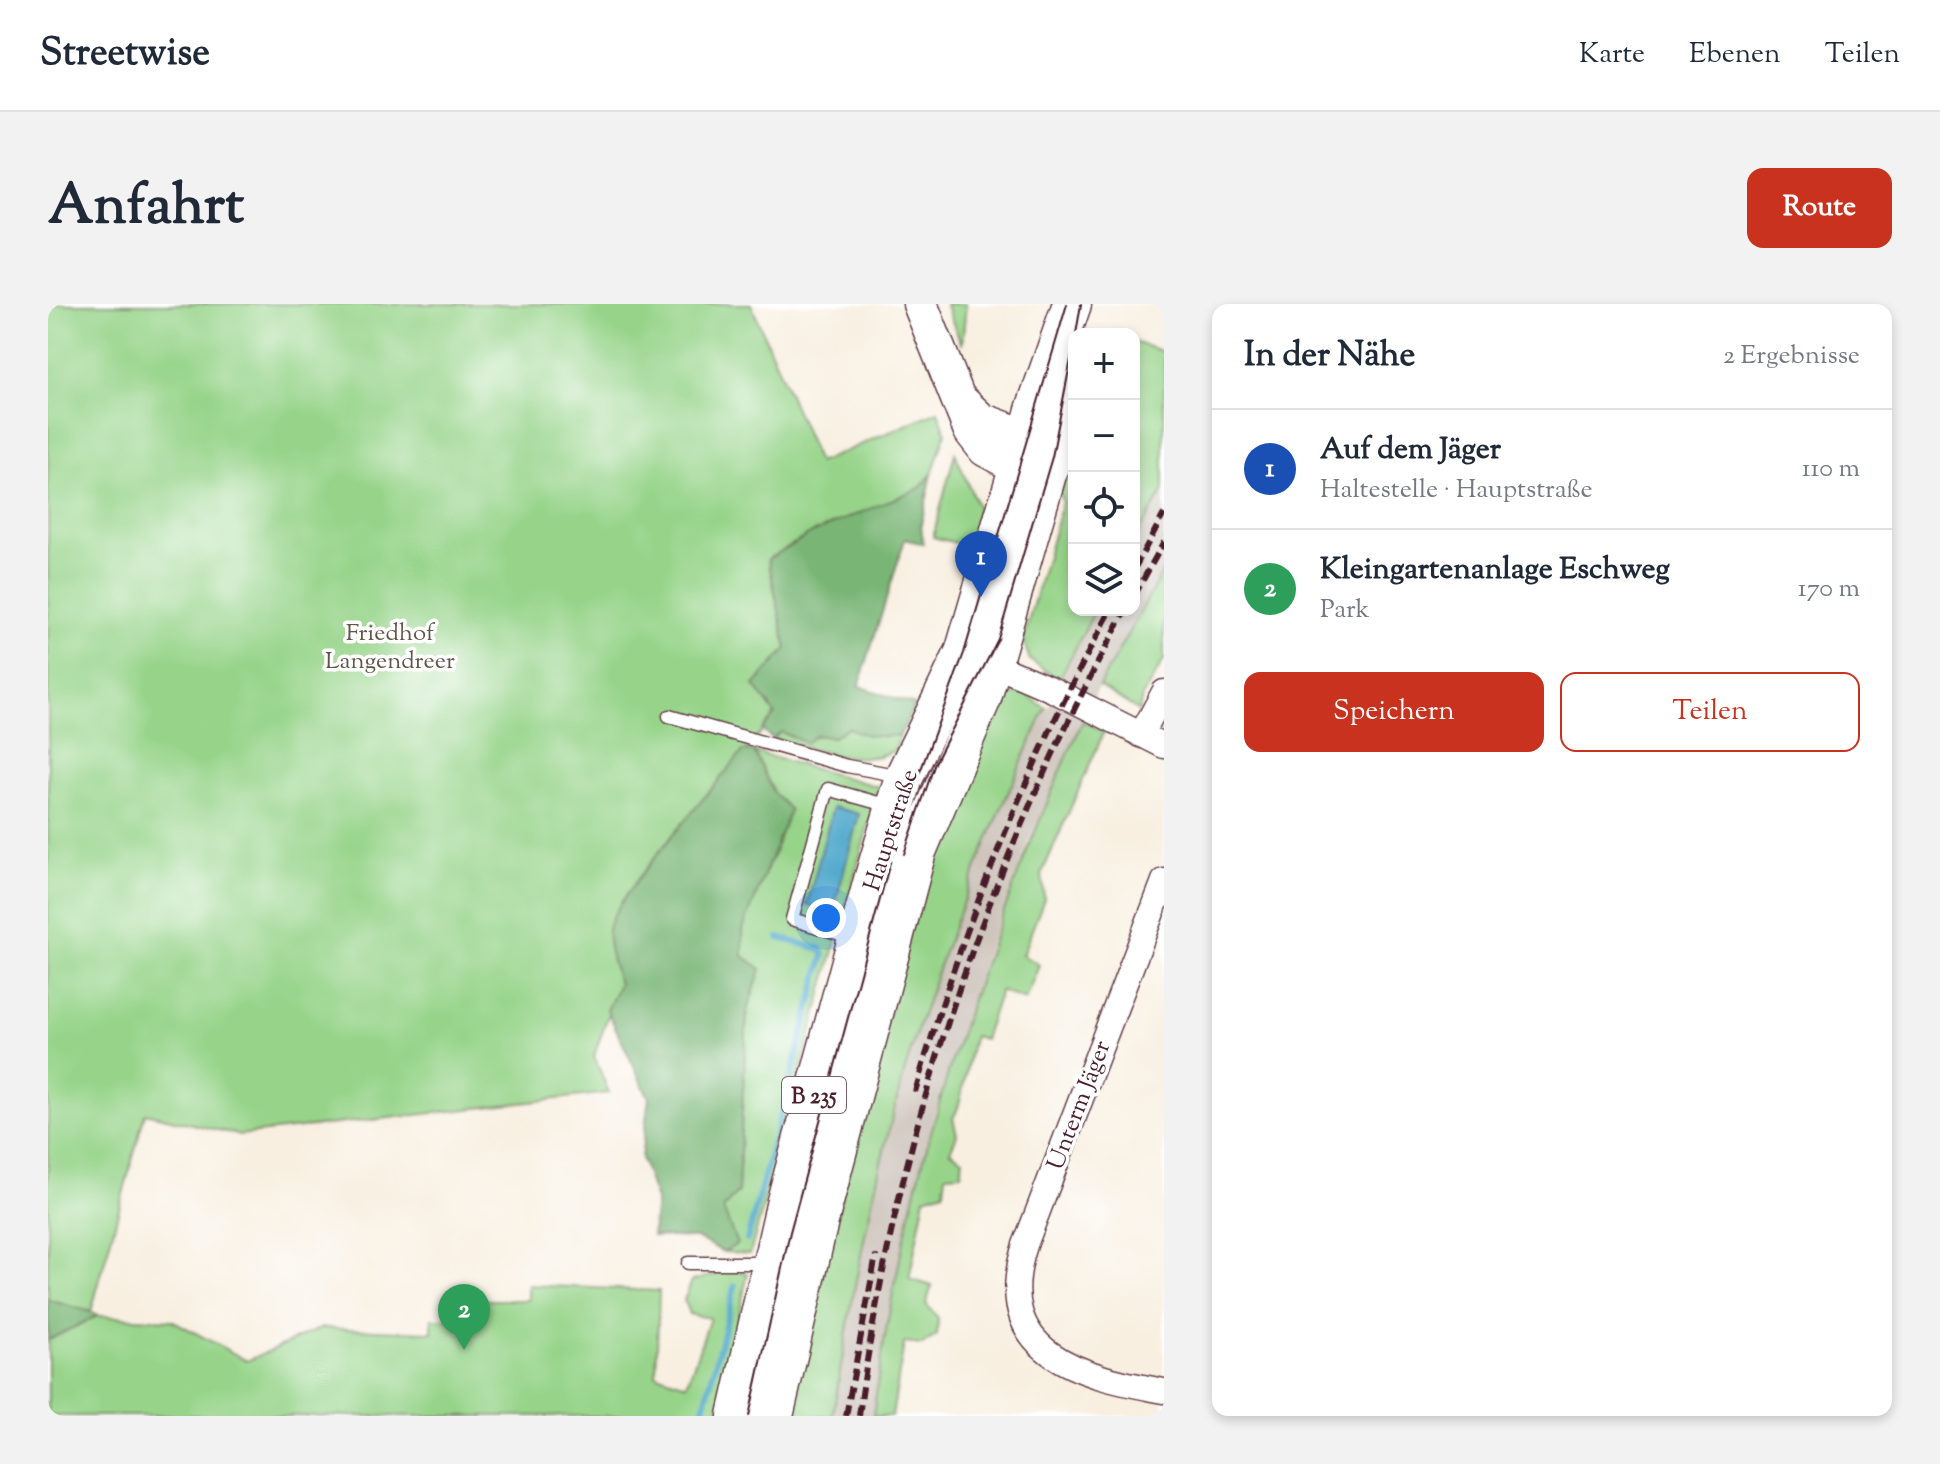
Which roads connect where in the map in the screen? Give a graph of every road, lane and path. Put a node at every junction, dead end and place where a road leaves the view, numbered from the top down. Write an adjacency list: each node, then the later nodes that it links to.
1 (920, 304): 3 (street)
2 (1074, 304): 3 (main road, Hauptstraße / B 235)
3 (1032, 454): 4 (main road, Hauptstraße / B 235)
4 (978, 658): 7 (street); 9 (main road, Hauptstraße / B 235); 16 (main road, Hauptstraße / B 235)
5 (1164, 692): 7 (street)
6 (669, 716): 9 (lane)
7 (1141, 735): 8 (street)
8 (1164, 746)
9 (900, 792): 11 (main road, Hauptstraße / B 235); 11 (lane)
10 (1164, 881): 14 (street, Unterm Jäger)
11 (856, 939): 13 (main road, Hauptstraße / B 235)
12 (688, 1263): 13 (lane)
13 (771, 1263): 15 (main road, Hauptstraße / B 235)
14 (1164, 1391)
15 (737, 1416)
16 (774, 1416)

